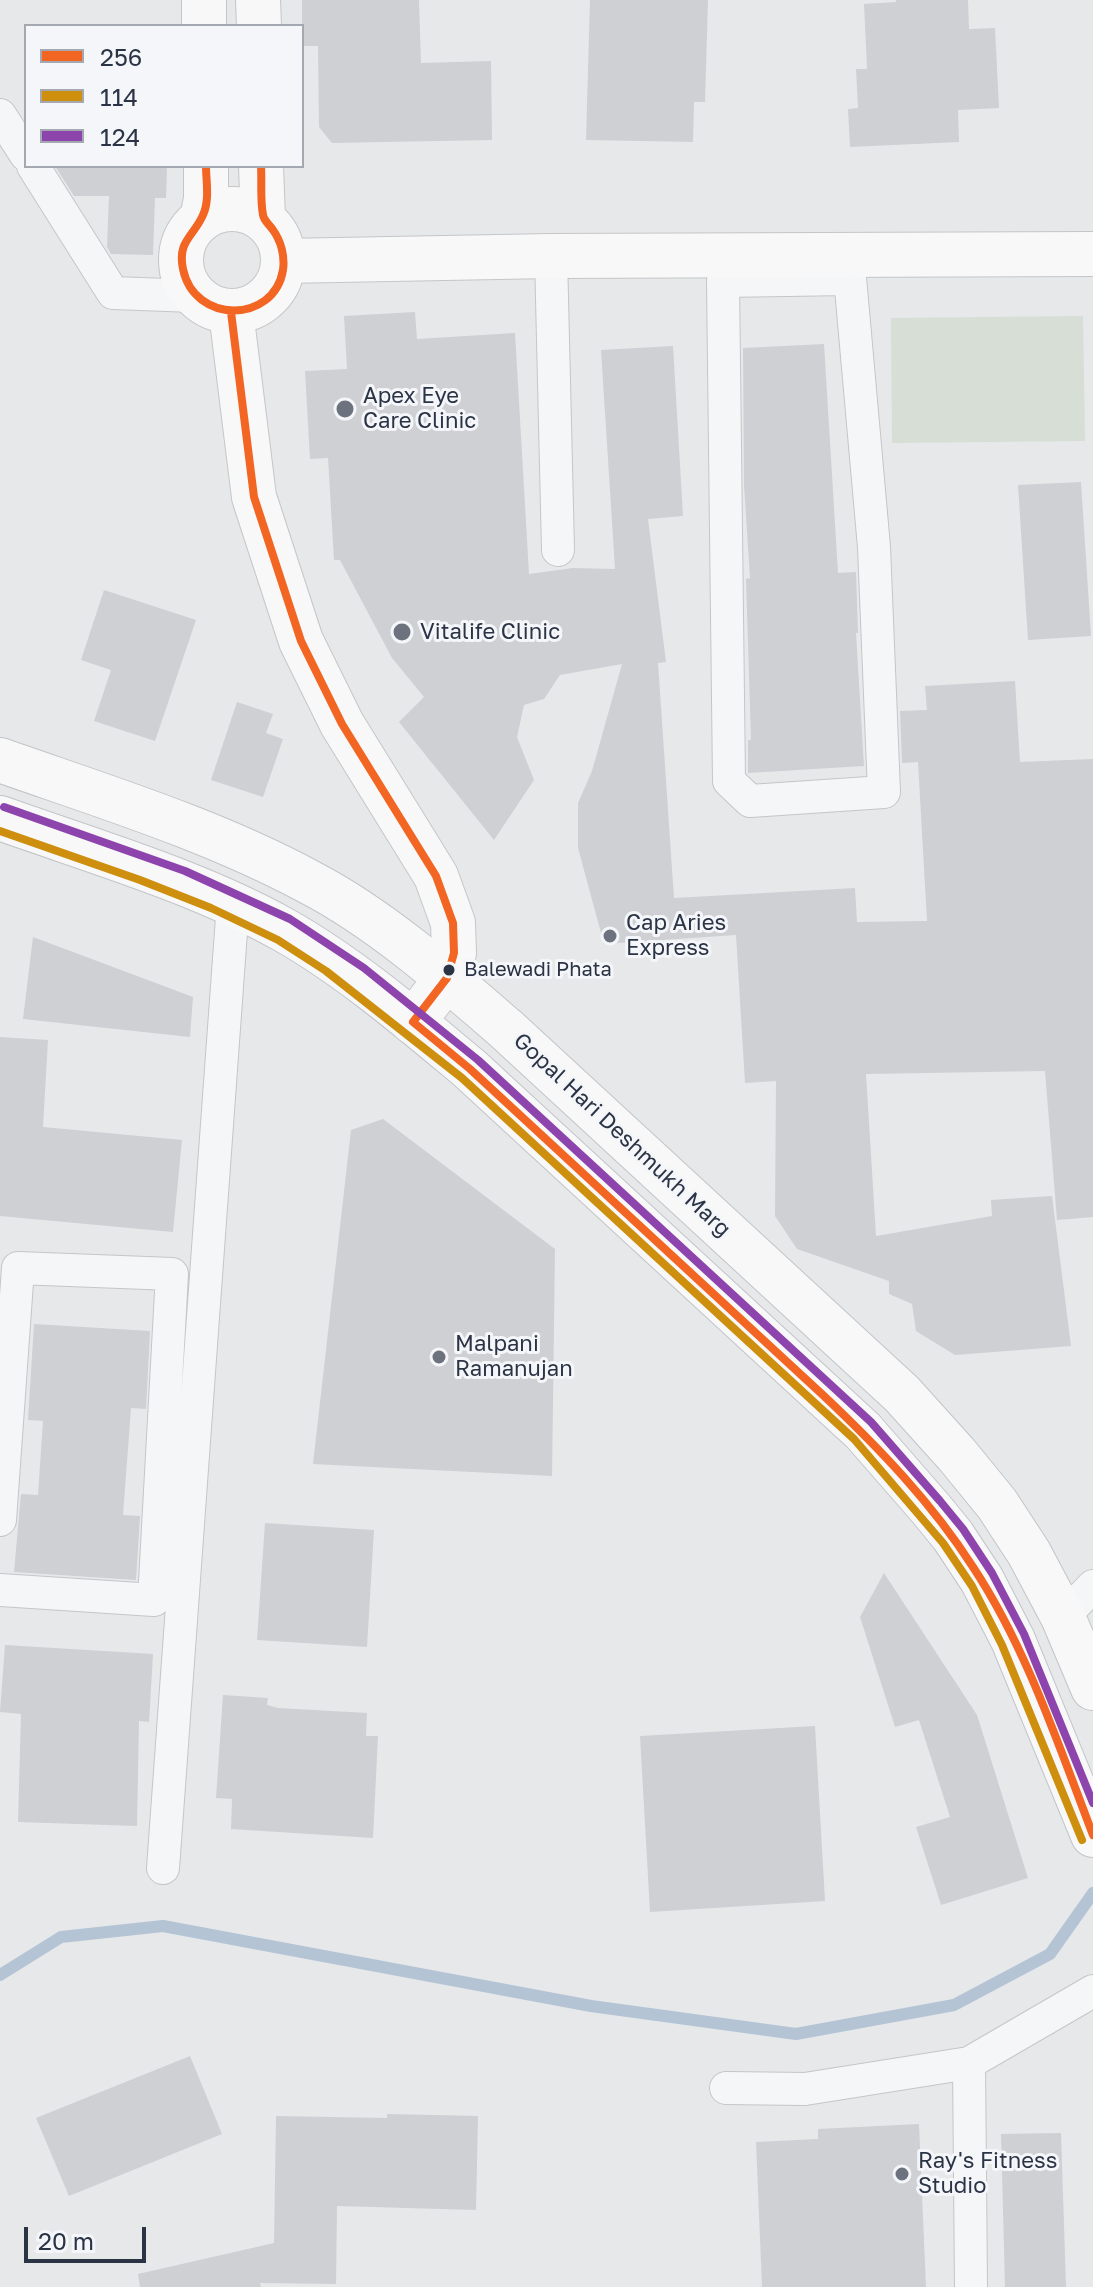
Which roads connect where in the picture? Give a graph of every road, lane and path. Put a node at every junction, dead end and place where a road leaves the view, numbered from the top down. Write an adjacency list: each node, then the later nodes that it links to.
1 (204, 0): 3 (main road)
2 (258, 0): 4 (main road)
3 (204, 24)
4 (259, 24)
5 (0, 115): 6 (street)
6 (24, 152)
7 (34, 168): 16 (street)
8 (206, 168): 10 (main road)
9 (261, 168): 11 (main road)
10 (202, 219): 11 (main road); 16 (main road)
11 (263, 219): 14 (main road)
12 (1093, 254): 15 (main road)
13 (551, 256): 14 (main road); 15 (main road); 17 (street)
14 (284, 261): 16 (main road)
15 (849, 267): 15 (street)
16 (212, 304): 23 (main road)
17 (558, 550)
18 (0, 760): 20 (main road, Gopal Hari Deshmukh Marg)
19 (0, 818): 21 (main road)
20 (332, 896): 22 (main road); 23 (main road, Gopal Hari Deshmukh Marg)
21 (233, 904): 22 (main road); 25 (street)
22 (313, 949): 24 (main road)
23 (447, 978): 24 (main road); 29 (main road, Gopal Hari Deshmukh Marg)
24 (413, 1022): 31 (main road)
25 (180, 1411): 26 (street); 28 (street); 32 (street)
26 (0, 1520)
27 (1093, 1586): 29 (street)
28 (0, 1590)
29 (1063, 1617): 30 (main road, Gopal Hari Deshmukh Marg)
30 (1093, 1688)
31 (1093, 1835)
32 (163, 1868)
33 (1093, 1991): 34 (street)
34 (969, 2063): 35 (street); 36 (street)
35 (726, 2088)
36 (971, 2287)

